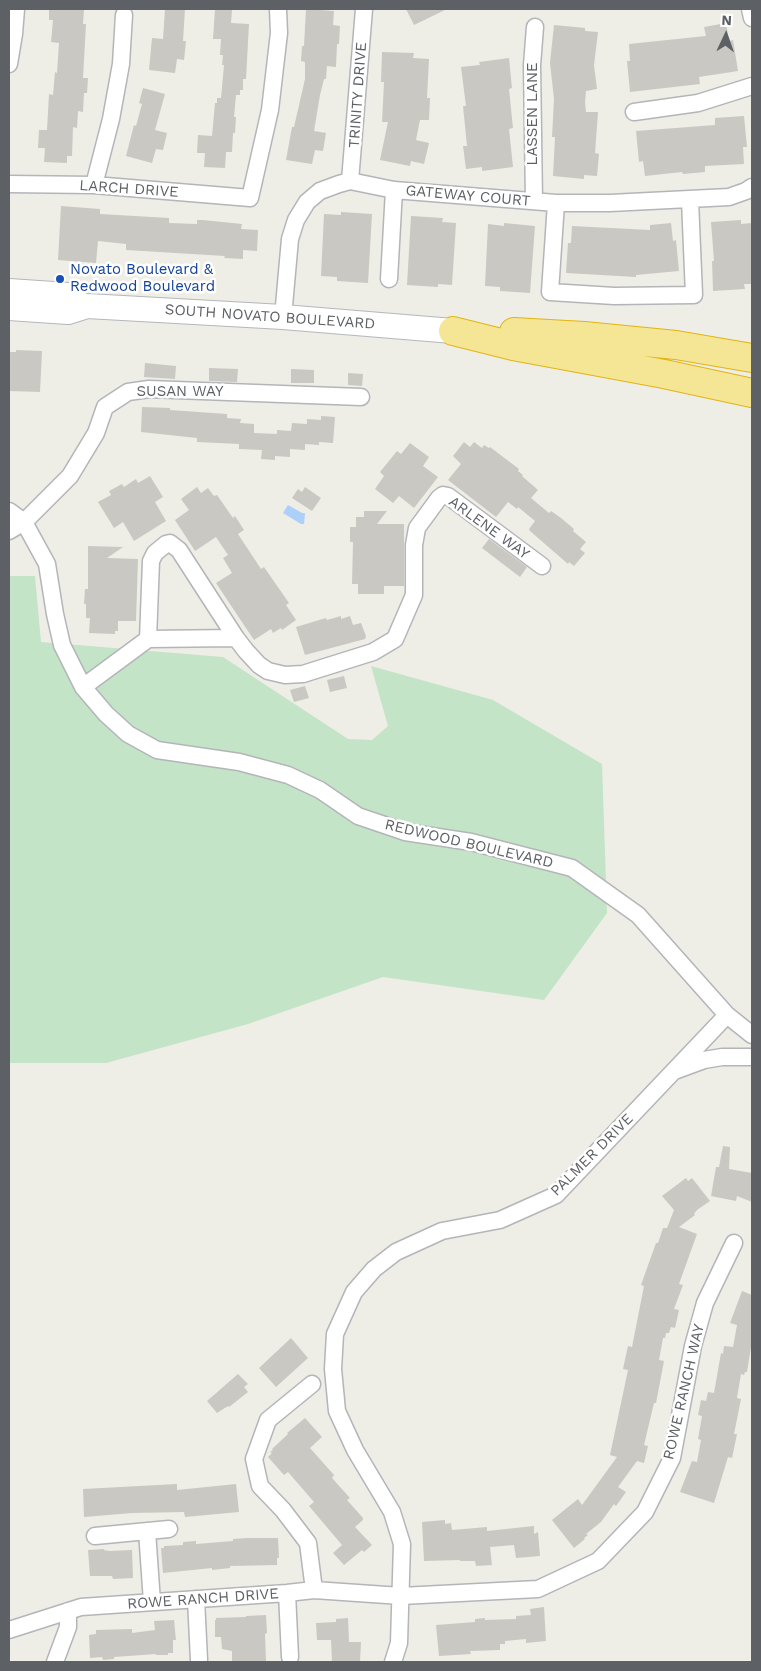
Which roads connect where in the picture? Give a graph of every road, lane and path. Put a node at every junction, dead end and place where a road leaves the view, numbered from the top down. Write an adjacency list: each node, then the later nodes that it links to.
1 (16, 9): 8 (street)
2 (278, 9): 13 (street, LARCH DRIVE)
3 (364, 9): 11 (street, TRINITY DRIVE)
4 (750, 9): 6 (street)
5 (124, 15): 13 (street)
6 (752, 18)
7 (535, 27): 17 (street, LASSEN LANE)
8 (9, 64)
9 (752, 86): 10 (street)
10 (634, 112)
11 (350, 181): 15 (street, GATEWAY COURT); 23 (street, GATEWAY COURT)
12 (9, 184): 13 (street, LARCH DRIVE)
13 (94, 185)
14 (752, 187): 16 (street, GATEWAY COURT)
15 (394, 190): 17 (street, GATEWAY COURT); 19 (street)
16 (690, 200): 18 (street, GATEWAY COURT); 18 (street)
17 (534, 202): 18 (street, GATEWAY COURT)
18 (556, 203)
19 (389, 279)
20 (9, 291): 21 (main road, SOUTH NOVATO BOULEVARD)
21 (87, 306): 22 (main road, SOUTH NOVATO BOULEVARD); 23 (main road, SOUTH NOVATO BOULEVARD)
22 (9, 308)
23 (284, 317): 24 (main road, SOUTH NOVATO BOULEVARD)
24 (453, 331): 25 (highway); 28 (highway)
25 (676, 346): 26 (highway); 27 (highway)
26 (752, 346)
27 (752, 358)
28 (595, 361): 29 (highway); 30 (highway)
29 (752, 380)
30 (752, 393)
31 (361, 397): 33 (street, SUSAN WAY)
32 (9, 511): 33 (street, REDWOOD BOULEVARD)
33 (24, 522): 34 (street, SUSAN WAY); 38 (street, REDWOOD BOULEVARD)
34 (9, 531)
35 (542, 566): 36 (street, ARLENE WAY)
36 (236, 638): 37 (street); 37 (street, ARLENE WAY)
37 (148, 639): 38 (street)
38 (83, 687): 39 (street, REDWOOD BOULEVARD)
39 (727, 1015): 40 (street, REDWOOD BOULEVARD); 42 (street, PALMER DRIVE)
40 (752, 1035)
41 (752, 1057): 42 (street)
42 (674, 1070): 50 (street, PALMER DRIVE)
43 (734, 1243): 50 (street, ROWE RANCH WAY)
44 (312, 1384): 48 (street)
45 (169, 1529): 46 (street)
46 (147, 1531): 47 (street); 52 (street)
47 (95, 1536)
48 (314, 1590): 49 (street, ROWE RANCH DRIVE); 50 (street, ROWE RANCH DRIVE)
49 (287, 1593): 51 (street, ROWE RANCH DRIVE); 55 (street)
50 (401, 1596): 58 (street, PALMER DRIVE)
51 (196, 1599): 52 (street, ROWE RANCH DRIVE); 56 (street)
52 (152, 1602): 53 (street, ROWE RANCH DRIVE)
53 (68, 1611): 54 (street, ROWE RANCH DRIVE); 57 (street)
54 (9, 1630)
55 (290, 1657)
56 (199, 1660)
57 (55, 1662)
58 (393, 1662)

